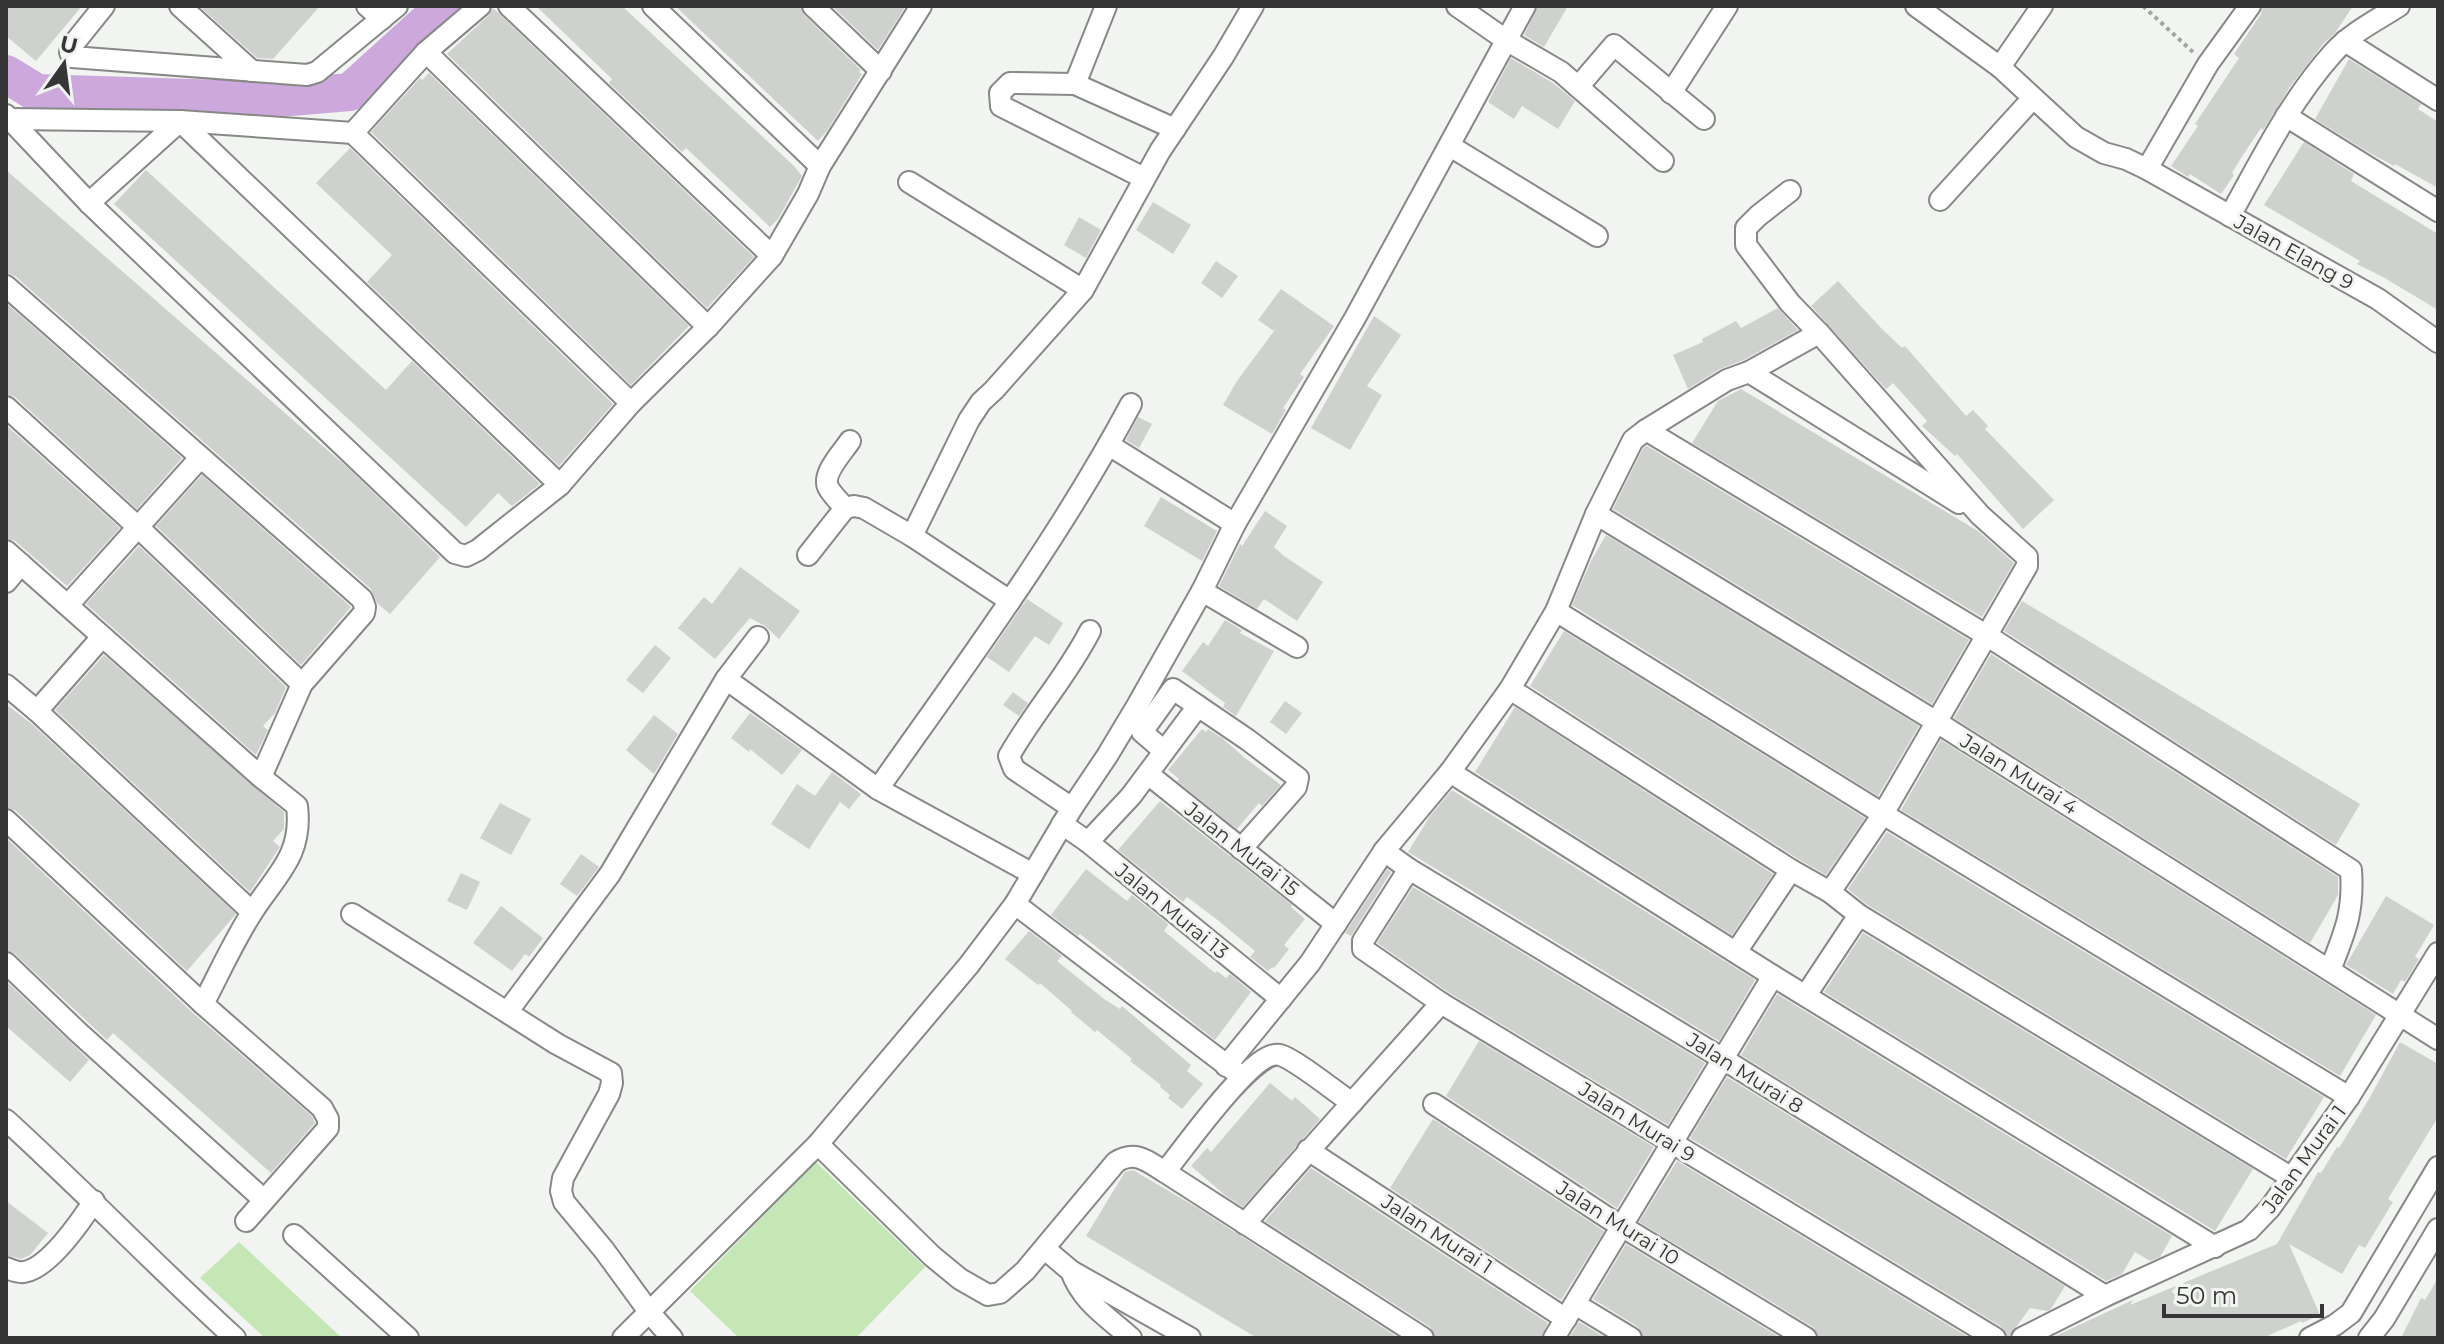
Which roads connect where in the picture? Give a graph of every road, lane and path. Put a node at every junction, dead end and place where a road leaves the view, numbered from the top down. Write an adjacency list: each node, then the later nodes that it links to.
1 (104, 6): 24 (street)
2 (180, 6): 24 (street)
3 (480, 6): 21 (street)
4 (509, 6): 49 (street)
5 (653, 6): 39 (street)
6 (813, 6): 25 (street)
7 (921, 6): 25 (street)
8 (1106, 6): 26 (street)
9 (1253, 6): 35 (street)
10 (1457, 6): 19 (street)
11 (1525, 6): 19 (street)
12 (1727, 6): 28 (street)
13 (1916, 6): 23 (street, Jalan Elang 9)
14 (2042, 6): 23 (street)
15 (2143, 6): 22 (path)
16 (2250, 6): 22 (street)
17 (2399, 6): 20 (street)
18 (382, 10): 24 (street)
19 (1506, 40): 27 (street); 37 (street)
20 (2345, 41): 30 (street); 31 (street)
21 (426, 52): 36 (street); 52 (street)
22 (2208, 64): 40 (street)
23 (2000, 67): 29 (street, Jalan Elang 9)
24 (252, 71)
25 (881, 71): 39 (street)
26 (1075, 84): 35 (street); 41 (street)
27 (1578, 87): 28 (street); 38 (street)
28 (1671, 93): 33 (street)
29 (2033, 98): 40 (street, Jalan Elang 9); 44 (street)
30 (2438, 100)
31 (2286, 116): 46 (street); 47 (street)
32 (8, 117): 34 (street); 45 (street)
33 (1704, 119)
34 (180, 121): 36 (street); 45 (street); 63 (street)
35 (1175, 129): 41 (street)
36 (353, 133): 56 (street)
37 (1450, 146): 48 (street); 67 (street)
38 (1663, 161)
39 (820, 166): 49 (street)
40 (2147, 169): 47 (street, Jalan Elang 9)
41 (1144, 178): 51 (street)
42 (909, 182): 51 (street)
43 (1790, 191): 53 (street)
44 (1940, 200)
45 (89, 203): 63 (street)
46 (2438, 211)
47 (2230, 216): 54 (street, Jalan Elang 9)
48 (1597, 236)
49 (772, 256): 52 (street)
50 (6, 286): 62 (street)
51 (1083, 290): 69 (street)
52 (708, 327): 56 (street)
53 (1819, 333): 55 (street); 66 (street)
54 (2438, 342)
55 (1749, 372): 59 (street); 66 (street)
56 (631, 403): 63 (street)
57 (1131, 404): 61 (street)
58 (6, 407): 68 (street)
59 (1646, 430): 65 (street); 78 (street)
60 (850, 441): 64 (street)
61 (1109, 445): 67 (street); 74 (street)
62 (200, 458): 68 (street); 83 (street)
63 (560, 485)
64 (845, 508): 69 (street); 70 (street)
65 (1596, 514): 76 (street); 88 (street, Jalan Murai 4)
66 (1980, 515): 78 (street)
67 (1235, 524): 73 (street)
68 (139, 528): 75 (street); 83 (street)
69 (912, 536): 74 (street)
70 (808, 555)
71 (13, 557): 72 (street); 75 (street)
72 (6, 582)
73 (1202, 591): 81 (street); 95 (street)
74 (1010, 601): 93 (street)
75 (68, 605): 79 (street)
76 (1556, 611): 85 (street); 94 (street)
77 (1090, 631): 95 (street, Jalan Murai 13)
78 (1986, 635): 88 (street); 112 (street)
79 (102, 637): 87 (street); 92 (street)
80 (758, 637): 82 (street)
81 (1297, 647)
82 (726, 679): 93 (street); 118 (street)
83 (302, 684): 92 (street)
84 (6, 685): 87 (street)
85 (1510, 689): 90 (street); 101 (street)
86 (1198, 706): 89 (street); 89 (street); 98 (street)
87 (37, 711): 105 (street)
88 (1935, 721): 94 (street); 112 (street, Jalan Murai 4)
89 (1164, 751): 91 (street)
90 (1450, 772): 99 (street); 109 (street)
91 (1148, 774): 97 (street); 98 (street, Jalan Murai 15)
92 (261, 777): 105 (street)
93 (878, 789): 102 (street)
94 (1883, 814): 103 (street); 123 (street)
95 (1067, 816): 97 (street, Jalan Murai 13); 102 (street)
96 (6, 820): 117 (street)
97 (1088, 842): 115 (street, Jalan Murai 13)
98 (1241, 849): 108 (street, Jalan Murai 15)
99 (1384, 851): 100 (street, Jalan Murai 8); 108 (street)
100 (1409, 869): 116 (street, Jalan Murai 9); 121 (street, Jalan Murai 8)
101 (1791, 870): 103 (street); 109 (street)
102 (1033, 874): 104 (street)
103 (1830, 892): 107 (street)
104 (1015, 904): 122 (street); 127 (street)
105 (252, 912): 117 (street)
106 (352, 914): 118 (street)
107 (1859, 915): 114 (street); 132 (street)
108 (1336, 924): 115 (street)
109 (1736, 952): 113 (street)
110 (2438, 953): 119 (street, Jalan Murai 1)
111 (6, 963): 133 (street)
112 (2330, 970): 119 (street, Jalan Murai 4)
113 (1773, 976): 114 (street); 121 (street)
114 (1806, 995): 140 (street)
115 (1281, 999): 122 (street)
116 (1441, 1003): 124 (street); 128 (street, Jalan Murai 9)
117 (203, 1004): 133 (street)
118 (508, 1011): 146 (street)
119 (2399, 1014): 120 (street, Jalan Murai 4); 123 (street, Jalan Murai 1)
120 (2438, 1039)
121 (1723, 1059): 128 (street); 144 (street, Jalan Murai 8)
122 (1233, 1071): 124 (street); 131 (street)
123 (2349, 1097): 132 (street, Jalan Murai 1)
124 (1352, 1103): 129 (street)
125 (1434, 1104): 137 (street, Jalan Murai 10)
126 (6, 1120): 134 (street)
127 (818, 1144): 141 (street); 146 (street)
128 (1673, 1145): 137 (street); 158 (street, Jalan Murai 9)
129 (1308, 1150): 136 (street); 145 (street, Jalan Murai 1)
130 (2438, 1167): 160 (street)
131 (1165, 1172): 136 (street); 141 (street)
132 (2292, 1178): 140 (street, Jalan Murai 1)
133 (264, 1200): 135 (street)
134 (94, 1201): 142 (street); 149 (street)
135 (246, 1221)
136 (1245, 1224): 154 (street)
137 (1622, 1227): 145 (street); 157 (street, Jalan Murai 10)
138 (2438, 1229): 161 (street)
139 (294, 1235): 150 (street)
140 (2215, 1247): 144 (street, Jalan Murai 1)
141 (1045, 1249): 143 (street)
142 (6, 1268)
143 (1071, 1271): 148 (street); 153 (street)
144 (2105, 1296): 147 (street, Jalan Murai 1)
145 (1571, 1311): 155 (street); 156 (street, Jalan Murai 1)
146 (650, 1313): 151 (street); 152 (street)
147 (2053, 1331): 159 (street, Jalan Murai 1)
148 (1128, 1337)
149 (235, 1338)
150 (408, 1338)
151 (623, 1338)
152 (672, 1338)
153 (1190, 1338)
154 (1423, 1338)
155 (1554, 1338)
156 (1631, 1338)
157 (1806, 1338)
158 (1995, 1338)
159 (2022, 1338)
160 (2310, 1338)
161 (2369, 1338)

